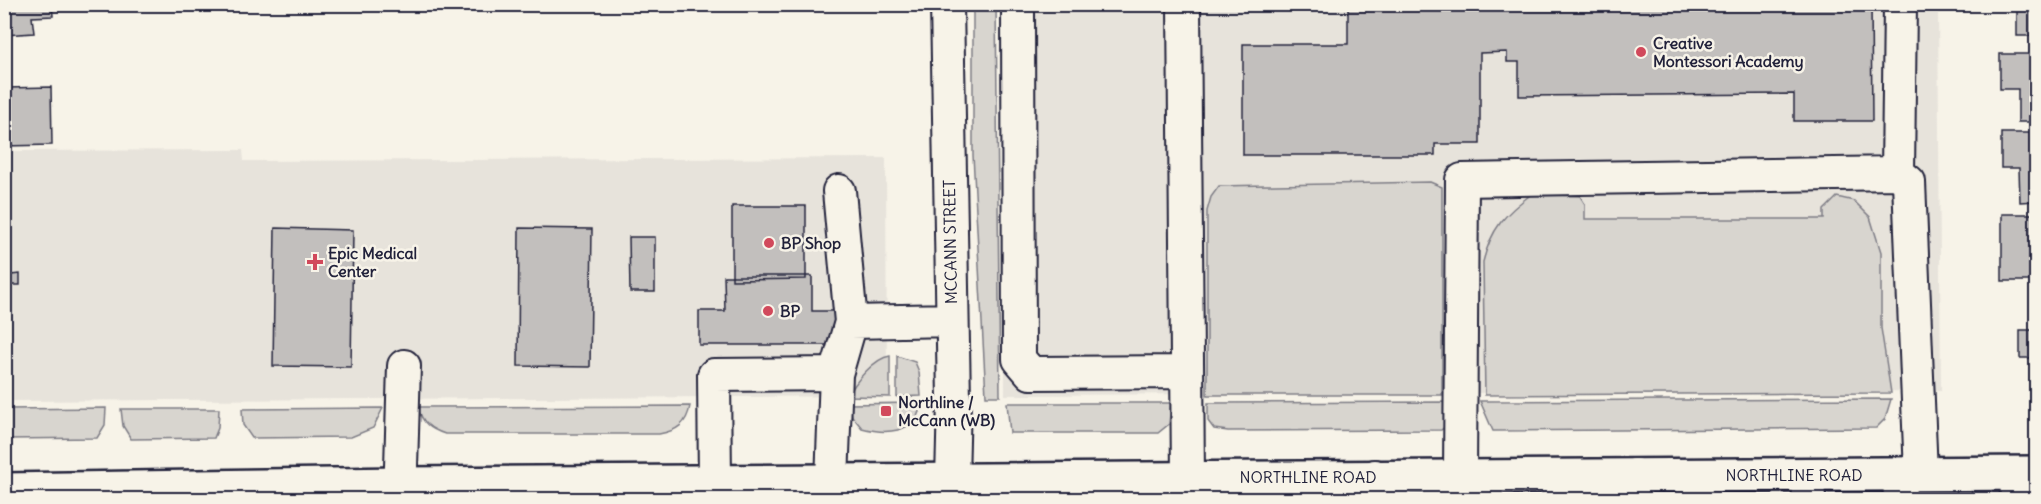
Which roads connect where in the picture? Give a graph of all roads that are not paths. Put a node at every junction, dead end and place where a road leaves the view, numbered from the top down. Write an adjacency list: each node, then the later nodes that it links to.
1 (947, 4): 7 (street, MCCANN STREET)
2 (1018, 4): 10 (street)
3 (1184, 4): 10 (street)
4 (1900, 4): 5 (street)
5 (1898, 173): 12 (street); 16 (street)
6 (839, 191): 8 (street)
7 (952, 320): 8 (street); 14 (street, MCCANN STREET)
8 (851, 322): 11 (street)
9 (404, 366): 24 (street)
10 (1187, 372): 13 (street)
11 (836, 374): 15 (street); 20 (street)
12 (1460, 476): 18 (main road, NORTHLINE ROAD); 21 (main road, NORTHLINE ROAD)
13 (1188, 478): 14 (main road, NORTHLINE ROAD); 21 (main road, NORTHLINE ROAD)
14 (952, 480): 15 (main road, NORTHLINE ROAD)
15 (832, 481): 20 (main road, NORTHLINE ROAD)
16 (1906, 482): 17 (main road, NORTHLINE ROAD); 19 (main road, NORTHLINE ROAD)
17 (2023, 482)
18 (1635, 487): 19 (main road, NORTHLINE ROAD)
19 (1808, 487)
20 (710, 488): 23 (main road, NORTHLINE ROAD)
21 (1375, 488)
22 (4, 490): 24 (main road, NORTHLINE ROAD)
23 (648, 491): 24 (main road, NORTHLINE ROAD)
24 (400, 492)

